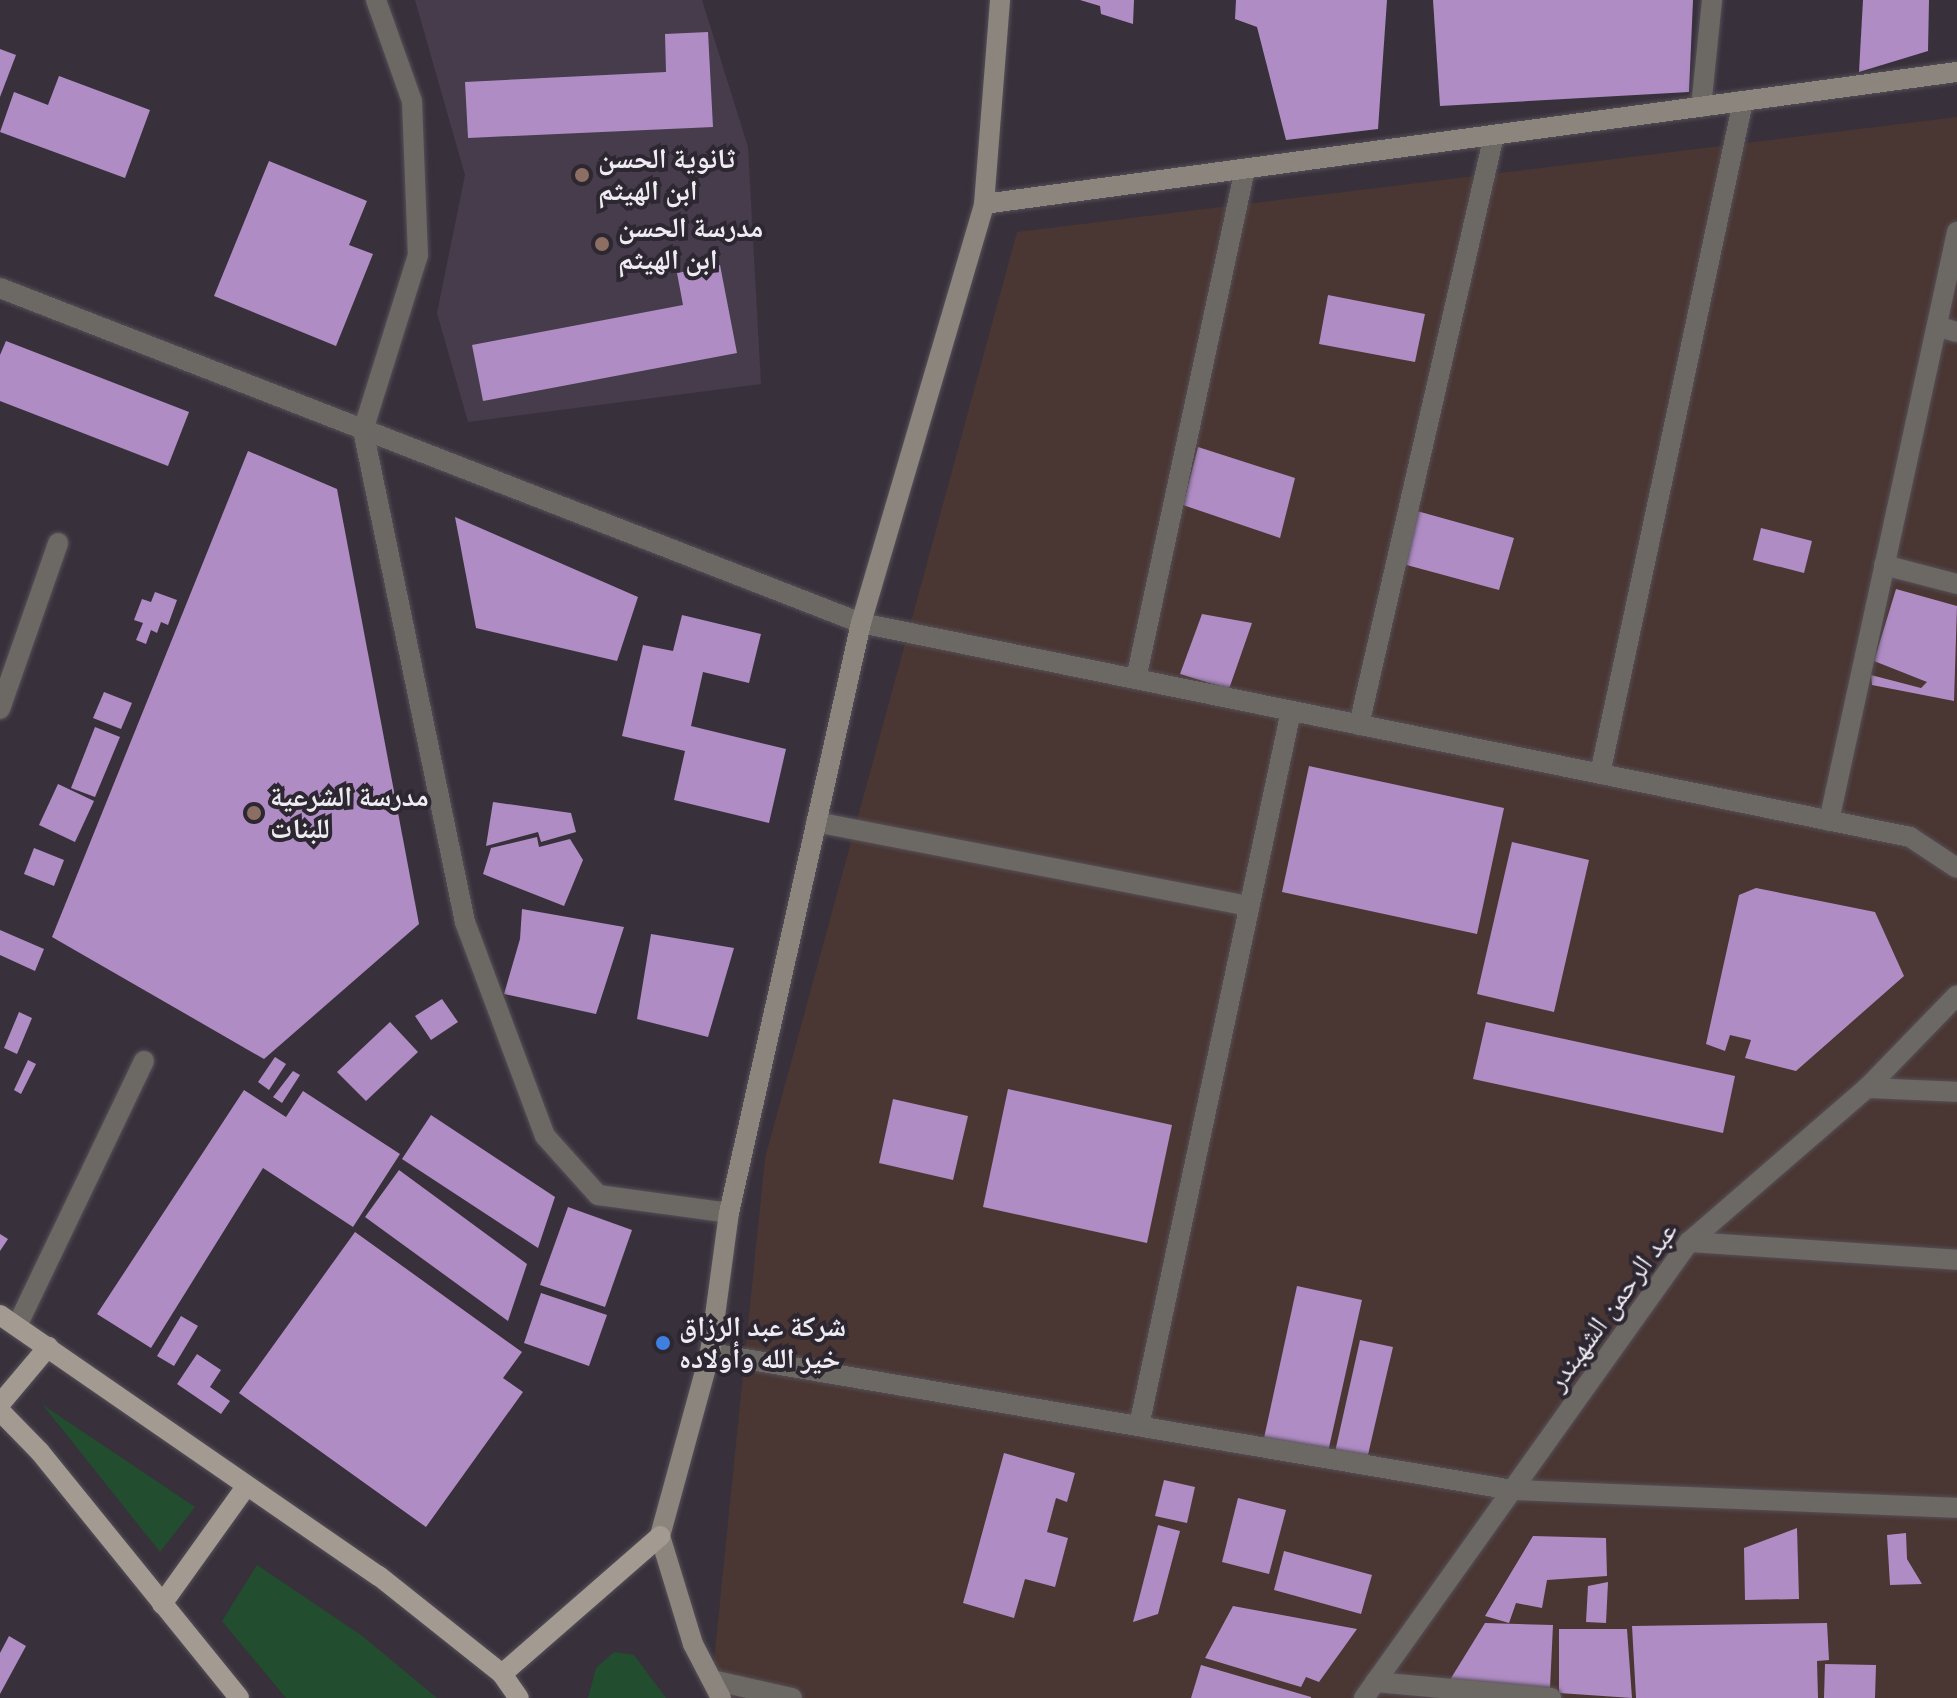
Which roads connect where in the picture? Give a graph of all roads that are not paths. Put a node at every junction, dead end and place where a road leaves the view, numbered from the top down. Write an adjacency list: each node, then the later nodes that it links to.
1 (376, 0): 14 (street)
2 (1000, 0): 9 (main road)
3 (1712, 0): 6 (street)
4 (1957, 68): 5 (main road)
5 (1743, 101): 6 (main road); 23 (street)
6 (1701, 107): 7 (main road)
7 (1494, 135): 8 (main road); 22 (street)
8 (1245, 169): 9 (main road); 19 (street)
9 (984, 204): 18 (main road)
10 (1957, 232): 12 (street)
11 (0, 288): 14 (street)
12 (1937, 326): 13 (street); 16 (street)
13 (1957, 332)
14 (363, 430): 18 (street); 32 (street)
15 (58, 543): 20 (street)
16 (1884, 565): 17 (street); 24 (street)
17 (1957, 584)
18 (861, 623): 19 (street); 25 (main road)
19 (1136, 679): 21 (street)
20 (0, 709)
21 (1291, 711): 22 (street); 27 (street)
22 (1359, 725): 23 (street)
23 (1600, 774): 24 (street)
24 (1829, 821): 26 (street)
25 (816, 822): 27 (street); 32 (main road)
26 (1957, 868)
27 (1249, 906): 40 (street)
28 (1957, 995): 30 (street, عبد الرحمن الشهبندر)
29 (144, 1061): 35 (street)
30 (1867, 1088): 31 (street); 33 (street, عبد الرحمن الشهبندر)
31 (1957, 1092)
32 (729, 1213): 37 (main road)
33 (1689, 1242): 34 (street); 42 (street, عبد الرحمن الشهبندر)
34 (1957, 1260)
35 (8, 1320): 36 (main road)
36 (48, 1347): 38 (main road); 41 (main road)
37 (710, 1353): 40 (street); 44 (main road)
38 (0, 1404)
39 (0, 1411): 45 (main road)
40 (1139, 1426): 42 (street)
41 (245, 1488): 45 (main road); 46 (main road)
42 (1512, 1490): 43 (street); 48 (street, عبد الرحمن الشهبندر)
43 (1957, 1508)
44 (660, 1536): 46 (main road); 47 (main road)
45 (162, 1604): 49 (main road)
46 (502, 1674): 50 (main road)
47 (716, 1689): 51 (street)
48 (1370, 1690): 52 (street)
49 (239, 1698)
50 (519, 1698)
51 (792, 1698)
52 (1551, 1698)

